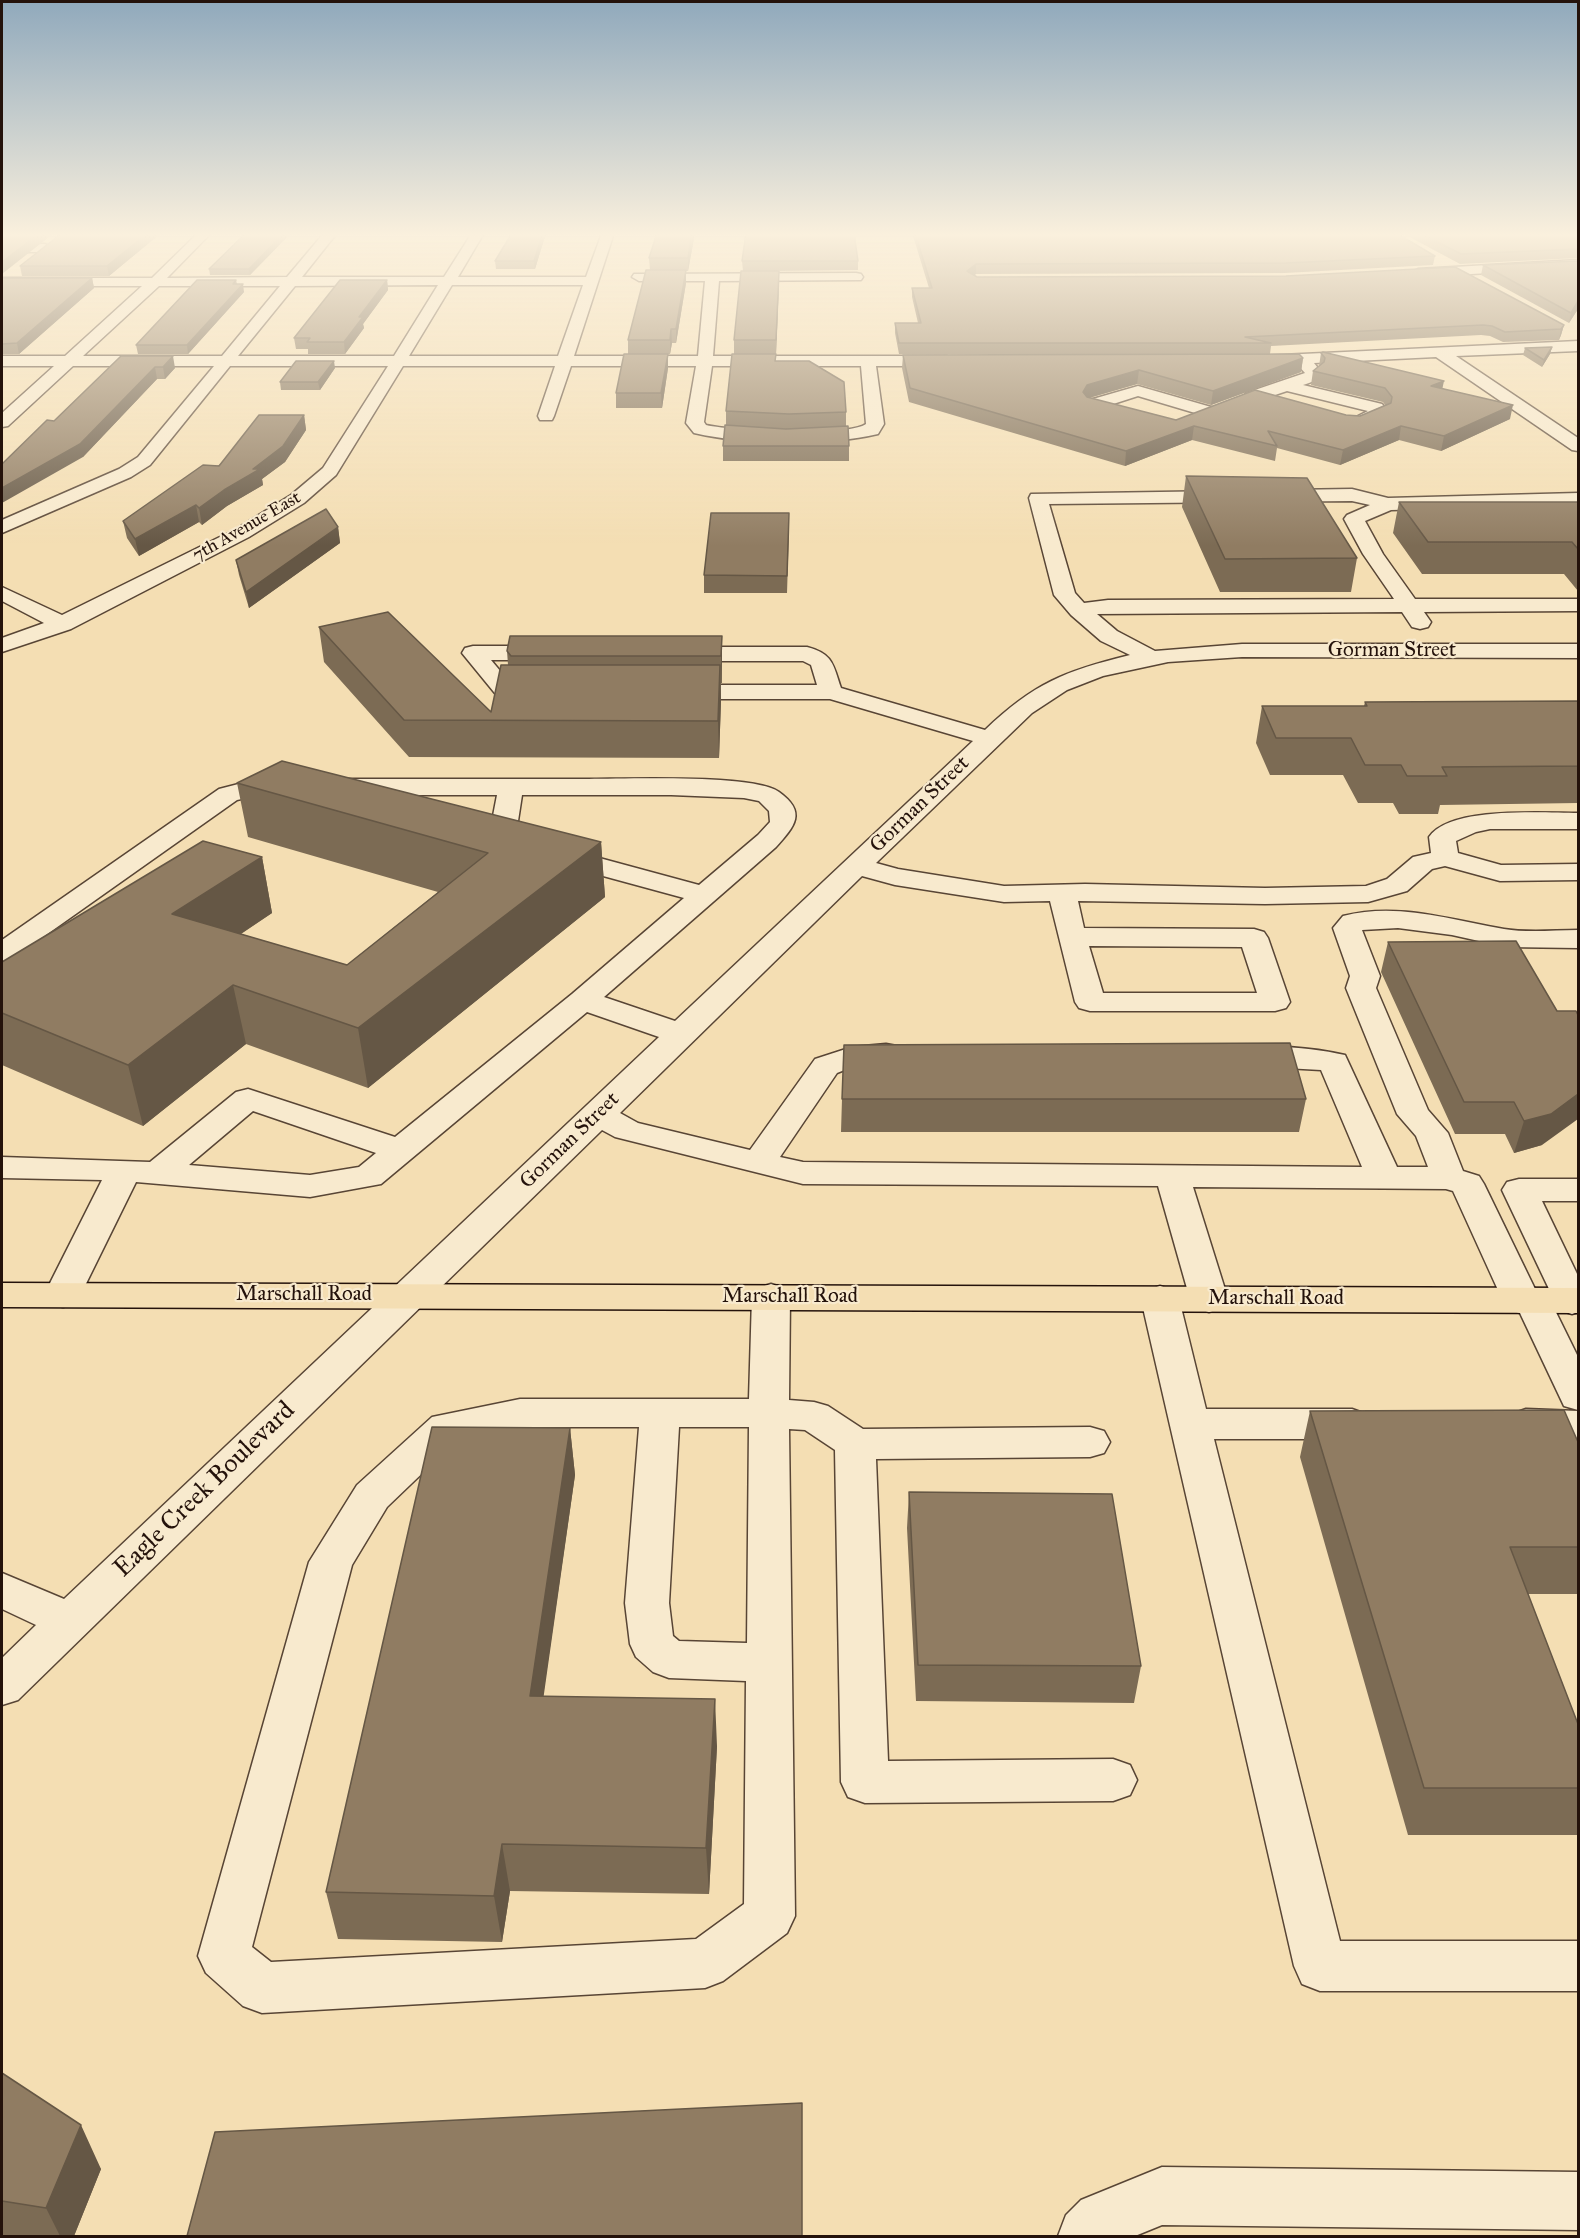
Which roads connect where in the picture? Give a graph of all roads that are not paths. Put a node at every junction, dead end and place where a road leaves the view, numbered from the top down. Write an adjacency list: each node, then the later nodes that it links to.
1 (93, 337): 14 (street)
2 (245, 337): 8 (street)
3 (411, 337): 9 (street, 7th Avenue East)
4 (573, 337): 10 (street)
5 (707, 337): 11 (street)
6 (1578, 346): 7 (street)
7 (1440, 353): 12 (street); 27 (street)
8 (227, 360): 9 (street); 14 (street); 30 (street)
9 (397, 360): 10 (street); 35 (street, 7th Avenue East)
10 (565, 360): 11 (street); 22 (street)
11 (705, 360): 15 (street); 15 (street)
12 (1303, 360): 17 (street); 18 (street)
13 (2, 361): 14 (street)
14 (66, 361): 25 (street)
15 (868, 361): 16 (street)
16 (963, 361)
17 (1245, 361)
18 (1284, 385): 19 (street); 23 (street)
19 (1252, 397): 20 (street); 21 (street)
20 (1298, 410)
21 (1212, 413): 24 (street); 26 (street)
22 (546, 416)
23 (1321, 416)
24 (1138, 418)
25 (2, 422)
26 (1185, 424)
27 (1578, 446)
28 (1578, 499): 29 (street)
29 (1388, 504): 33 (street); 34 (street)
30 (2, 527)
31 (2, 593): 35 (street)
32 (1578, 605): 33 (street)
33 (1410, 607): 34 (street); 37 (street)
34 (1079, 610): 41 (street)
35 (63, 624): 36 (street, 7th Avenue East)
36 (2, 645)
37 (1441, 651): 38 (street, Gorman Street); 41 (street, Gorman Street)
38 (1578, 651)
39 (568, 653): 42 (street)
40 (652, 654): 44 (street)
41 (1150, 657): 45 (street, Gorman Street)
42 (564, 692)
43 (657, 692): 44 (street)
44 (831, 692): 45 (street)
45 (991, 739): 49 (street, Gorman Street)
46 (511, 787): 52 (street); 52 (street); 55 (street)
47 (1578, 821): 48 (street)
48 (1445, 858): 50 (street); 51 (street)
49 (857, 866): 51 (street); 57 (street, Gorman Street)
50 (1578, 872)
51 (1062, 893): 53 (street)
52 (705, 895): 56 (street)
53 (1072, 937): 53 (street)
54 (1578, 939): 68 (street)
55 (2, 953)
56 (583, 1000): 57 (street); 61 (street)
57 (682, 1034): 60 (street, Gorman Street)
58 (912, 1054): 62 (street)
59 (1224, 1057): 67 (street)
60 (598, 1114): 62 (street); 73 (street, Gorman Street)
61 (400, 1150): 65 (street); 65 (street)
62 (759, 1162): 66 (street)
63 (2, 1167): 64 (street)
64 (124, 1170): 65 (street); 72 (street)
65 (159, 1172)
66 (1172, 1176): 67 (street); 76 (street)
67 (1384, 1178): 68 (street)
68 (1459, 1184): 69 (street); 77 (street)
69 (1519, 1190): 70 (street); 78 (street)
70 (1578, 1190)
71 (2, 1295): 72 (main road, Marschall Road)
72 (63, 1295): 73 (main road, Marschall Road)
73 (409, 1295): 74 (main road, Marschall Road); 89 (street, Eagle Creek Boulevard)
74 (771, 1297): 75 (main road, Marschall Road); 81 (street)
75 (1161, 1299): 76 (main road, Marschall Road); 82 (street)
76 (1209, 1299): 77 (main road, Marschall Road)
77 (1527, 1301): 78 (main road, Marschall Road); 79 (street)
78 (1575, 1301)
79 (1578, 1396)
80 (660, 1413): 81 (street); 90 (street); 90 (street)
81 (769, 1413): 87 (street); 90 (street)
82 (1191, 1424): 83 (street); 93 (street)
83 (1390, 1424)
84 (1496, 1424): 86 (street)
85 (1090, 1442): 87 (street)
86 (1577, 1443)
87 (855, 1444): 92 (street)
88 (2, 1590): 89 (street)
89 (69, 1621): 91 (street, Eagle Creek Boulevard)
90 (768, 1663)
91 (2, 1686)
92 (1113, 1780)
93 (1578, 1966)
94 (1578, 2201): 95 (street)
95 (1087, 2236)

